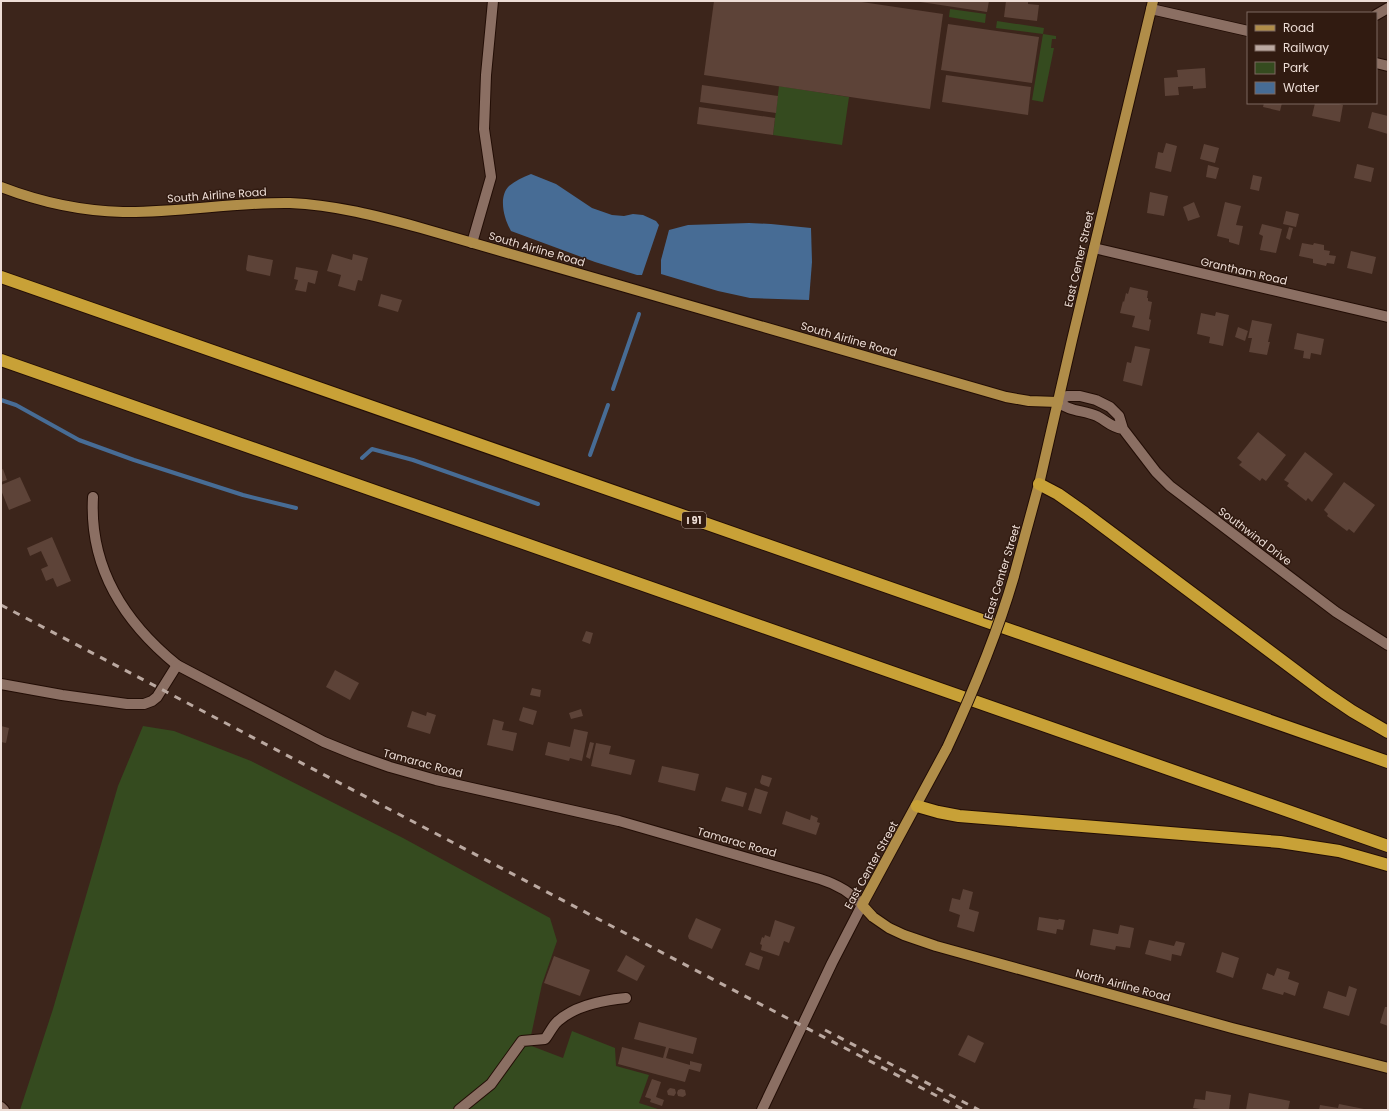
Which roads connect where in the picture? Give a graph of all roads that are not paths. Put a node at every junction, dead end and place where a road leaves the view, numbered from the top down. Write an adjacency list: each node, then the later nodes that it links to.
1 (493, 1): 9 (street)
2 (1152, 5): 5 (street); 10 (main road, East Center Street)
3 (1388, 8): 4 (street)
4 (1377, 14)
5 (1247, 31)
6 (1377, 63): 7 (street)
7 (1388, 66)
8 (1, 187): 9 (main road, South Airline Road)
9 (472, 243): 14 (main road, South Airline Road)
10 (1094, 248): 12 (street, Grantham Road); 14 (main road, East Center Street)
11 (1, 277): 22 (highway, I 91)
12 (1388, 317)
13 (1, 360): 24 (highway)
14 (1058, 402): 15 (street, Southwind Drive); 15 (street, Southwind Drive); 16 (main road, East Center Street)
15 (1122, 429): 18 (street, Southwind Drive)
16 (1040, 484): 21 (highway); 23 (main road, East Center Street, bridge)
17 (93, 498): 19 (street, Tamarac Road)
18 (1388, 646)
19 (178, 665): 20 (street); 26 (street, Tamarac Road)
20 (1, 684)
21 (1388, 732)
22 (1388, 762)
23 (917, 806): 25 (highway); 26 (main road, East Center Street)
24 (1388, 846)
25 (1388, 865)
26 (862, 905): 28 (main road, North Airline Road); 32 (street, East Center Street)
27 (626, 998): 31 (street)
28 (1388, 1068)
29 (1, 1107): 30 (street)
30 (4, 1110)
31 (459, 1110)
32 (762, 1110)

